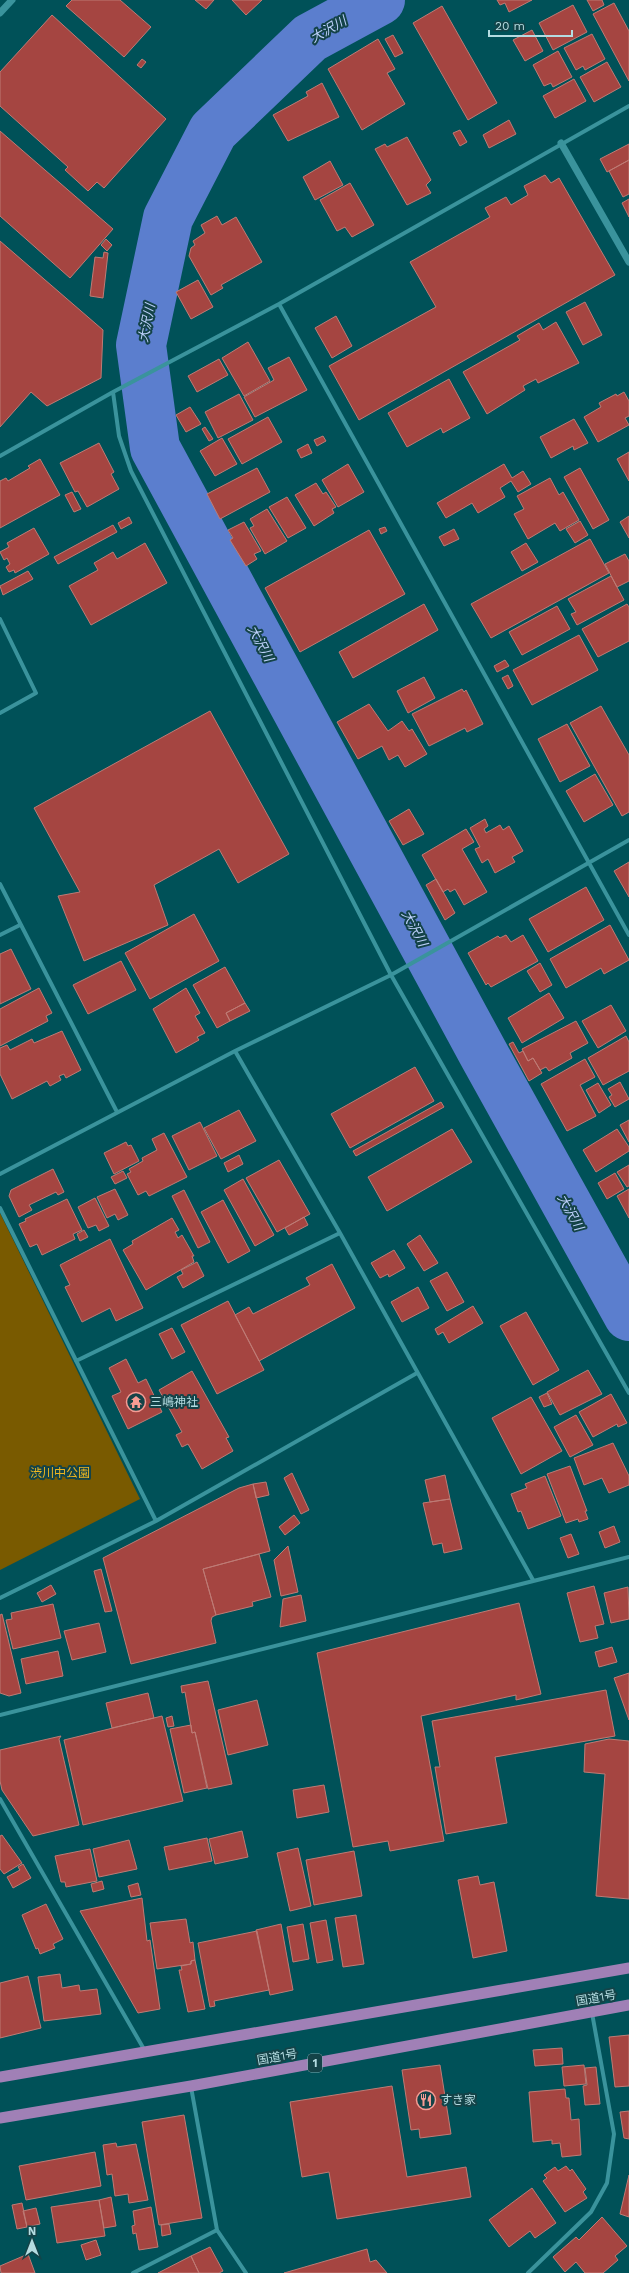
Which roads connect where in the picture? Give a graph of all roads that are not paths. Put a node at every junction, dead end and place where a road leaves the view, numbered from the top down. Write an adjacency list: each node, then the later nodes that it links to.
1 (12, 0): 2 (street)
2 (0, 13)
3 (629, 106): 4 (street)
4 (561, 144): 5 (street); 6 (street)
5 (629, 262)
6 (279, 304): 7 (street); 12 (street)
7 (113, 392): 8 (street); 17 (street)
8 (0, 456)
9 (0, 619): 10 (street)
10 (0, 713)
11 (629, 840): 12 (street)
12 (588, 863): 16 (street); 17 (street)
13 (0, 884): 14 (street)
14 (20, 924): 15 (street); 19 (street)
15 (0, 935)
16 (629, 935)
17 (391, 975): 18 (street); 25 (street)
18 (235, 1051): 19 (street); 22 (street)
19 (117, 1112): 20 (street)
20 (0, 1174)
21 (0, 1208): 23 (street)
22 (340, 1233): 23 (street); 24 (street)
23 (76, 1361): 26 (street)
24 (417, 1373): 26 (street); 28 (street)
25 (629, 1393)
26 (156, 1520): 29 (street)
27 (629, 1557): 28 (street)
28 (533, 1580): 30 (street)
29 (0, 1598)
30 (0, 1715)
31 (0, 1799): 35 (street)
32 (629, 1968): 35 (highway, 国道1号)
33 (629, 2005): 34 (highway, 国道1号 / 1)
34 (592, 2012): 37 (highway, 国道1号 / 1); 42 (street)
35 (145, 2051): 36 (highway, 国道1号)
36 (0, 2077)
37 (191, 2086): 38 (highway, 国道1号 / 1); 39 (street)
38 (0, 2118)
39 (218, 2230): 40 (street); 41 (street)
40 (133, 2273)
41 (246, 2273)
42 (528, 2273)

